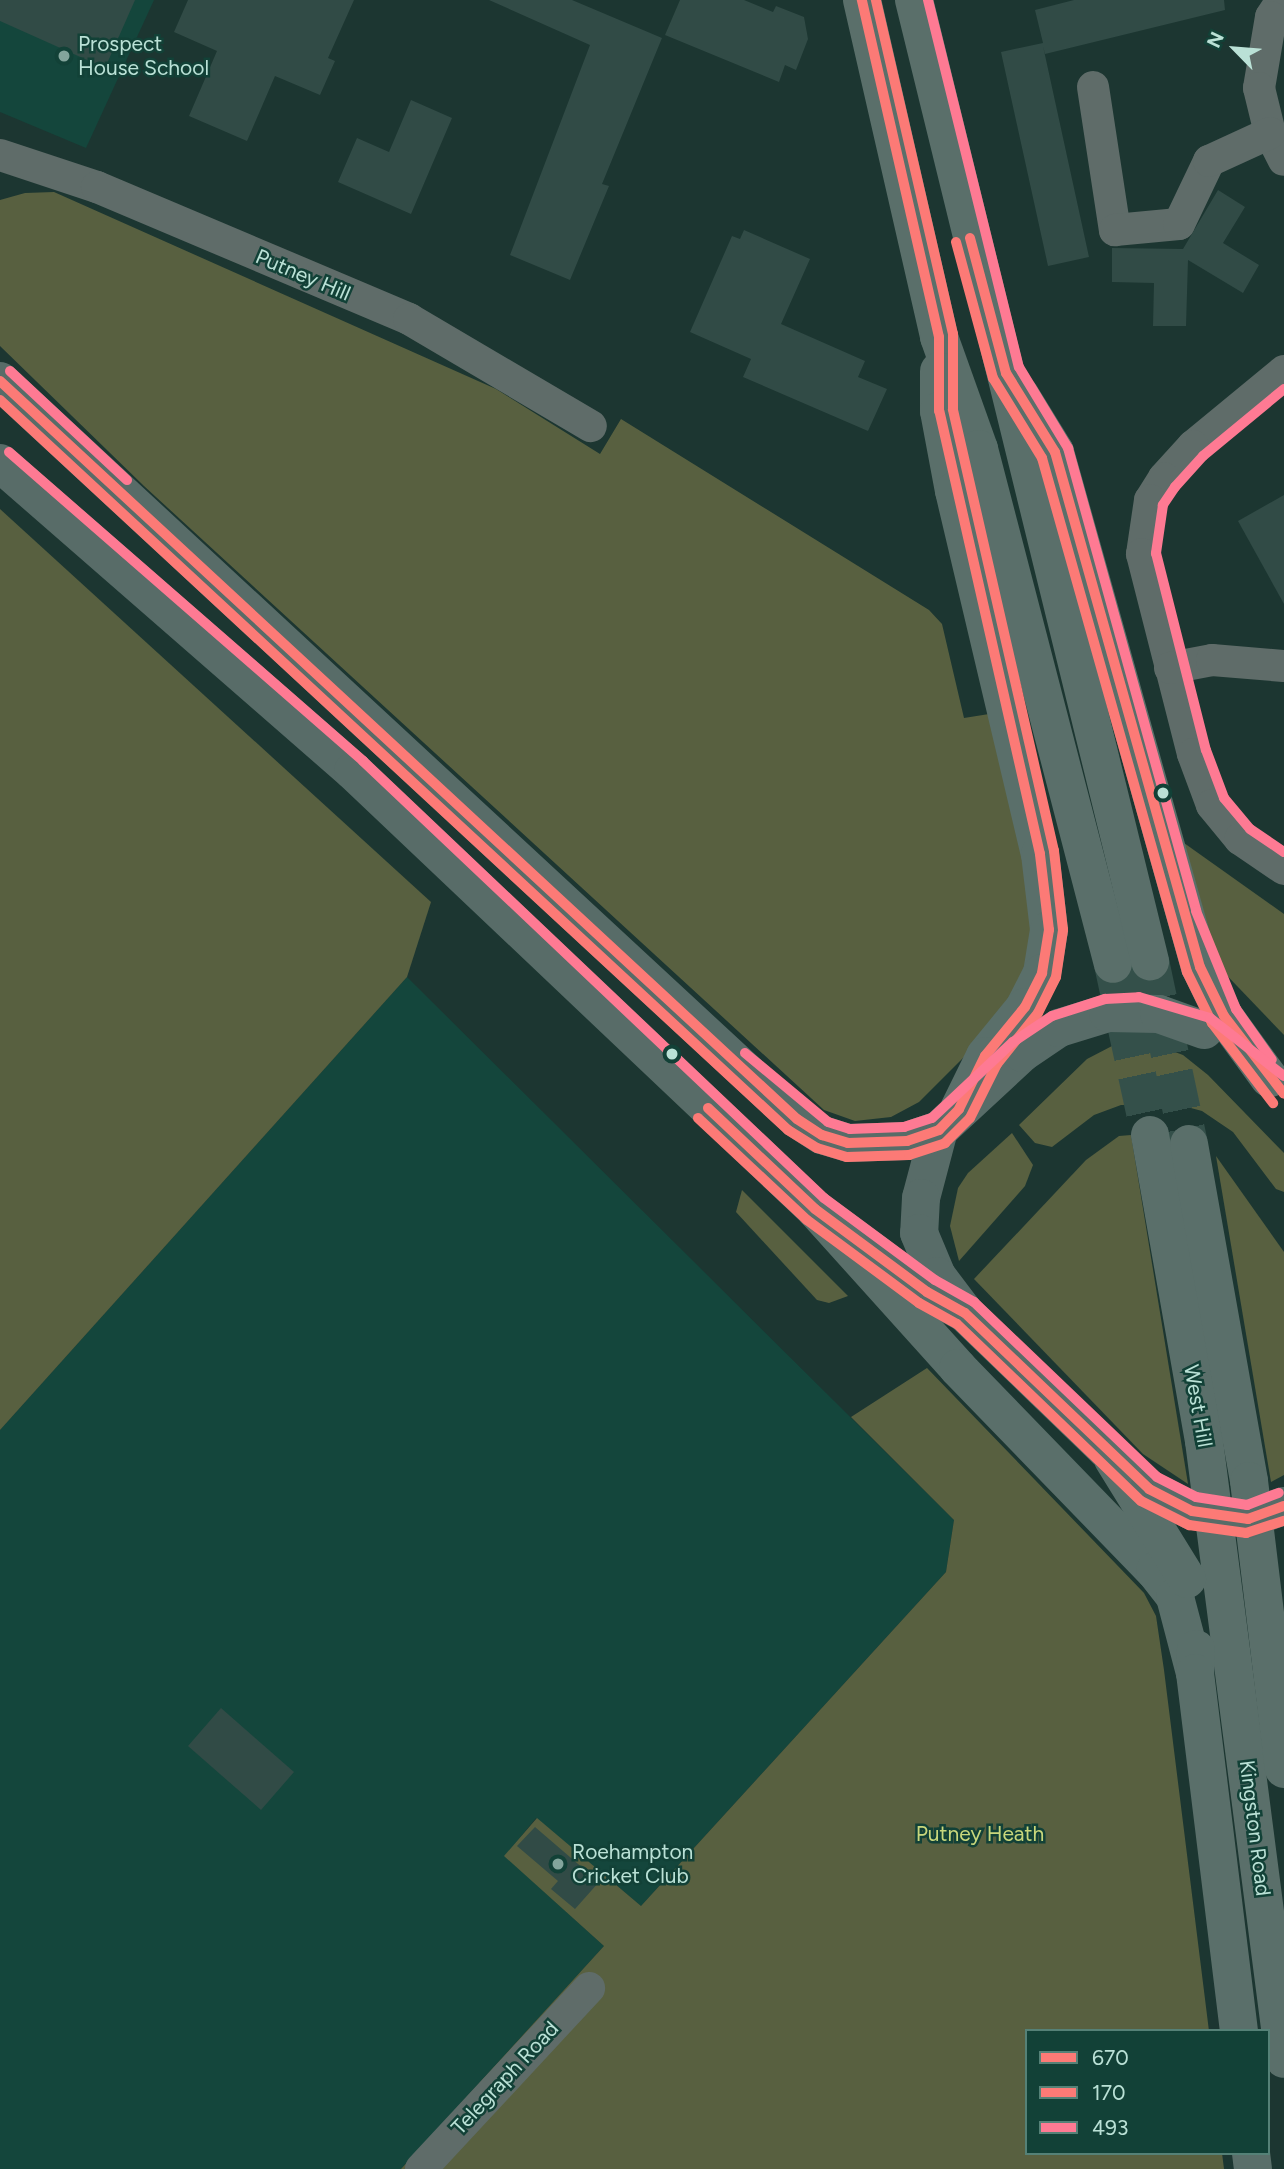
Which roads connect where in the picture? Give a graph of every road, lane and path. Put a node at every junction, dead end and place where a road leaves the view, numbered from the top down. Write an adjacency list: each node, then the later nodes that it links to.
1 (862, 0): 7 (highway)
2 (914, 0): 9 (highway)
3 (1282, 0): 5 (street)
4 (1093, 87): 5 (street)
5 (1277, 147)
6 (0, 155): 11 (street, Putney Hill)
7 (939, 337): 9 (highway); 17 (highway)
8 (1284, 371): 14 (street)
9 (1006, 373): 16 (highway)
10 (0, 381): 17 (main road)
11 (592, 426)
12 (0, 463): 20 (main road)
13 (1284, 666): 14 (street)
14 (1170, 668): 15 (street)
15 (1284, 869)
16 (1276, 1086): 17 (main road, bridge)
17 (949, 1119): 21 (main road)
18 (1150, 1135): 25 (highway, West Hill)
19 (1189, 1144): 25 (highway, West Hill)
20 (815, 1209): 21 (main road); 24 (highway)
21 (965, 1313): 22 (main road)
22 (1114, 1459): 23 (main road, bridge); 24 (highway)
23 (1284, 1506)
24 (1195, 1673): 28 (highway)
25 (1253, 1674): 26 (highway, Kingston Road); 29 (highway, Kingston Road)
26 (1284, 1769)
27 (589, 1988): 30 (street, Telegraph Road)
28 (1239, 2029)
29 (1284, 2059)
30 (421, 2169)

